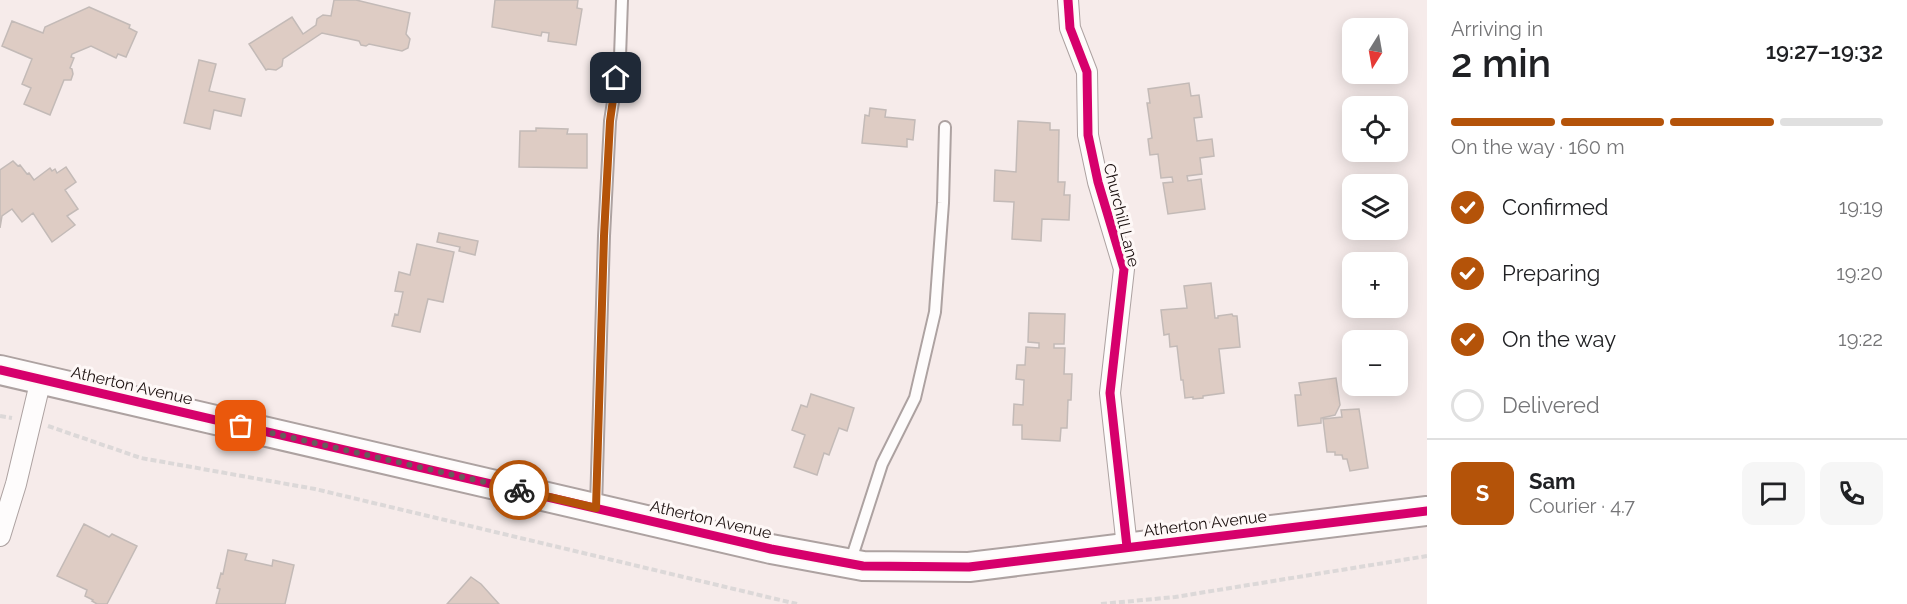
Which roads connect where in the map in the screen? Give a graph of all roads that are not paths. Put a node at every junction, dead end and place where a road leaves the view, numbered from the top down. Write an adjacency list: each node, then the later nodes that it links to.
1 (622, 0): 6 (lane)
2 (1068, 0): 9 (street, Churchill Lane)
3 (945, 127): 10 (lane)
4 (0, 370): 5 (main road, Atherton Avenue)
5 (41, 379): 6 (main road, Atherton Avenue); 8 (street)
6 (596, 508): 10 (main road, Atherton Avenue)
7 (1427, 511): 9 (main road, Atherton Avenue)
8 (0, 536)
9 (1127, 547): 10 (main road, Atherton Avenue)
10 (850, 563)

